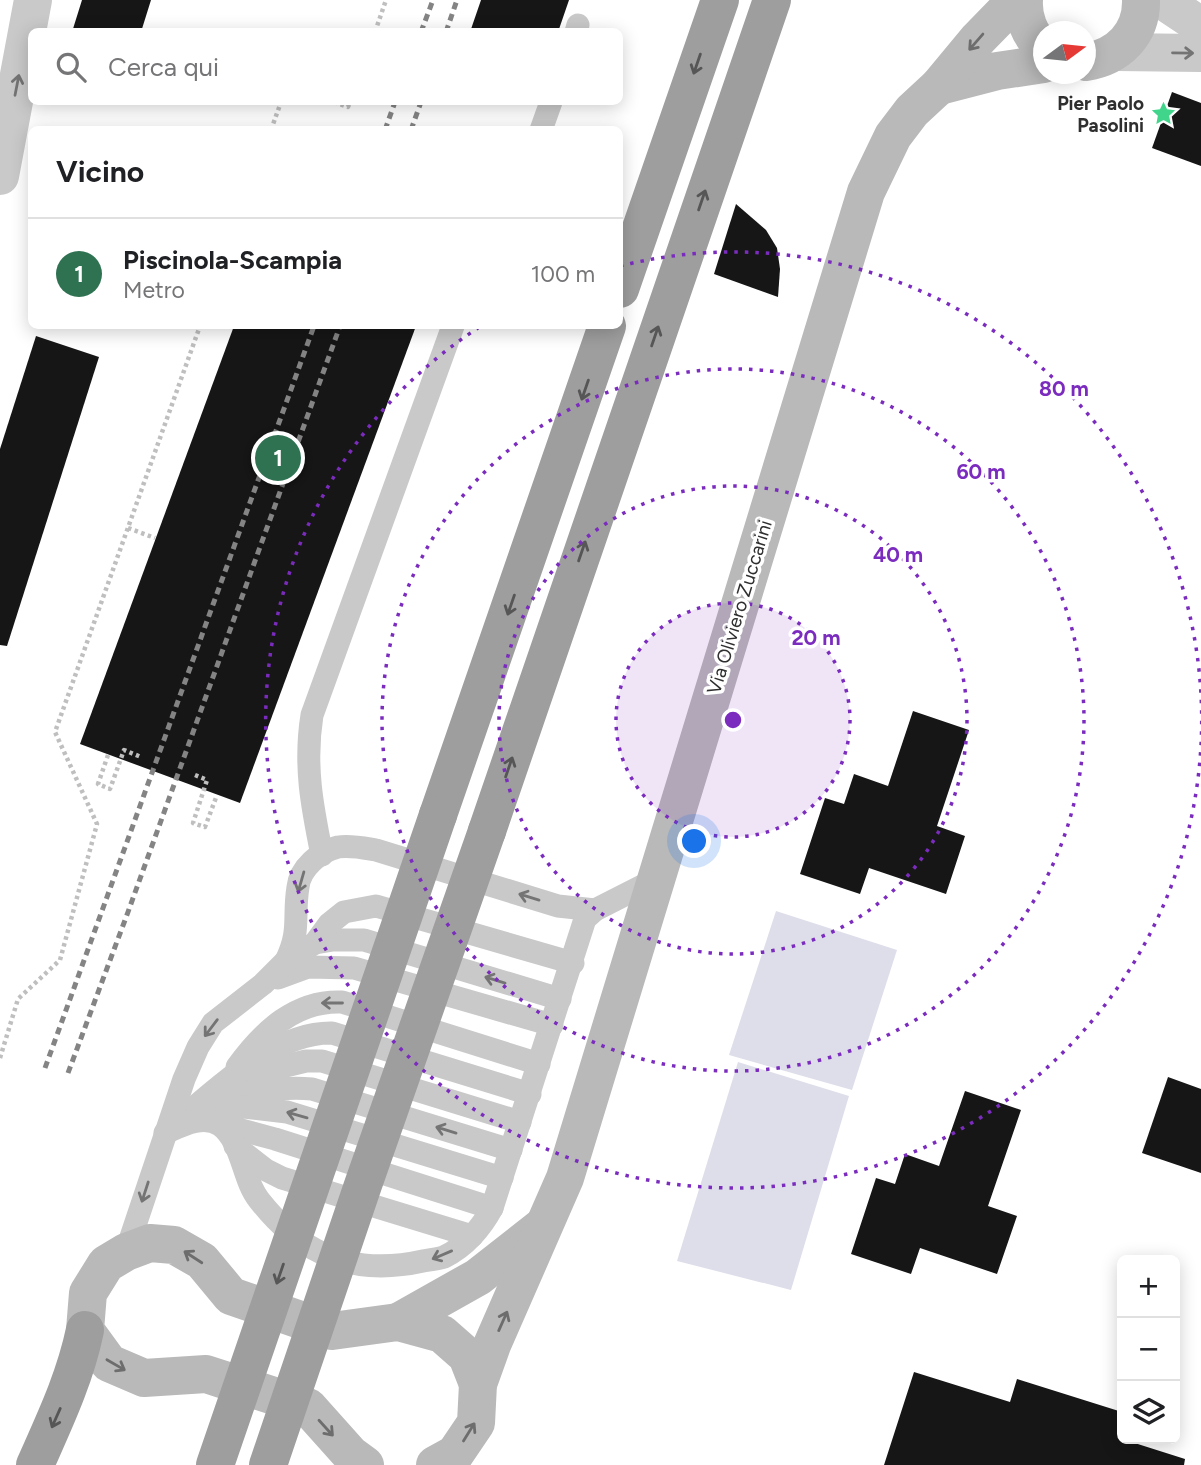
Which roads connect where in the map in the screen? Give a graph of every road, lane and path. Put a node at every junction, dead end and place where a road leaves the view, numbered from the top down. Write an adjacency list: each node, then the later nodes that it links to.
1 (33, 0): 20 (street, one-way to 1)
2 (386, 0): 10 (path)
3 (720, 0): 21 (highway, one-way to 21)
4 (772, 0): 60 (highway, one-way to 4, bridge)
5 (1016, 0): 15 (main road, Via Oliviero Zuccarini, one-way to 15)
6 (1024, 0): 11 (main road)
7 (1141, 0): 13 (main road)
8 (1162, 0): 9 (street)
9 (1201, 26)
10 (376, 28)
11 (1033, 33)
12 (1201, 53): 13 (street, one-way to 12)
13 (1101, 57)
14 (1033, 66): 15 (main road, Via Oliviero Zuccarini)
15 (939, 86): 32 (main road, Via Oliviero Zuccarini)
16 (280, 105): 18 (path)
17 (550, 105): 19 (lane)
18 (272, 126)
19 (542, 126)
20 (0, 176)
21 (623, 280)
22 (199, 329): 25 (path)
23 (452, 329): 31 (lane)
24 (606, 329): 59 (highway, one-way to 59, bridge)
25 (128, 528): 26 (path); 40 (path)
26 (155, 538)
27 (108, 755): 28 (path)
28 (141, 757)
29 (195, 775): 30 (path)
30 (216, 794)
31 (321, 855): 33 (lane, one-way to 31); 35 (lane, one-way to 35)
32 (656, 879): 33 (lane); 52 (main road, Via Oliviero Zuccarini)
33 (595, 910): 36 (lane)
34 (315, 943): 35 (lane); 36 (lane); 38 (lane, one-way to 34)
35 (286, 961): 37 (lane)
36 (572, 963): 38 (lane)
37 (263, 984): 39 (lane); 47 (lane, one-way to 47)
38 (560, 999): 39 (lane)
39 (552, 1025): 41 (lane)
40 (0, 1058)
41 (539, 1064): 42 (lane, one-way to 42); 43 (lane)
42 (227, 1080): 43 (lane); 44 (lane); 45 (lane)
43 (530, 1094): 45 (lane)
44 (194, 1114): 46 (lane); 47 (lane); 49 (lane, one-way to 44); 50 (lane, one-way to 44)
45 (520, 1122): 49 (lane)
46 (219, 1124): 48 (lane); 51 (lane)
47 (164, 1133): 54 (lane, one-way to 54)
48 (235, 1146): 53 (lane); 53 (lane, one-way to 48)
49 (511, 1150): 50 (lane)
50 (502, 1178): 51 (lane)
51 (492, 1208): 53 (lane)
52 (545, 1225): 55 (main road, Via Oliviero Zuccarini); 57 (main road, Via Oliviero Zuccarini, one-way to 52)
53 (472, 1236)
54 (126, 1252): 55 (main road, Via Oliviero Zuccarini, one-way to 54); 56 (main road, Via Oliviero Zuccarini)
55 (398, 1322): 57 (main road, Via Oliviero Zuccarini)
56 (86, 1330): 58 (highway, one-way to 58); 61 (main road, one-way to 61)
57 (478, 1384): 62 (main road, Via Oliviero Zuccarini, one-way to 57)
58 (35, 1465)
59 (215, 1465)
60 (268, 1465)
61 (365, 1465)
62 (435, 1465)

